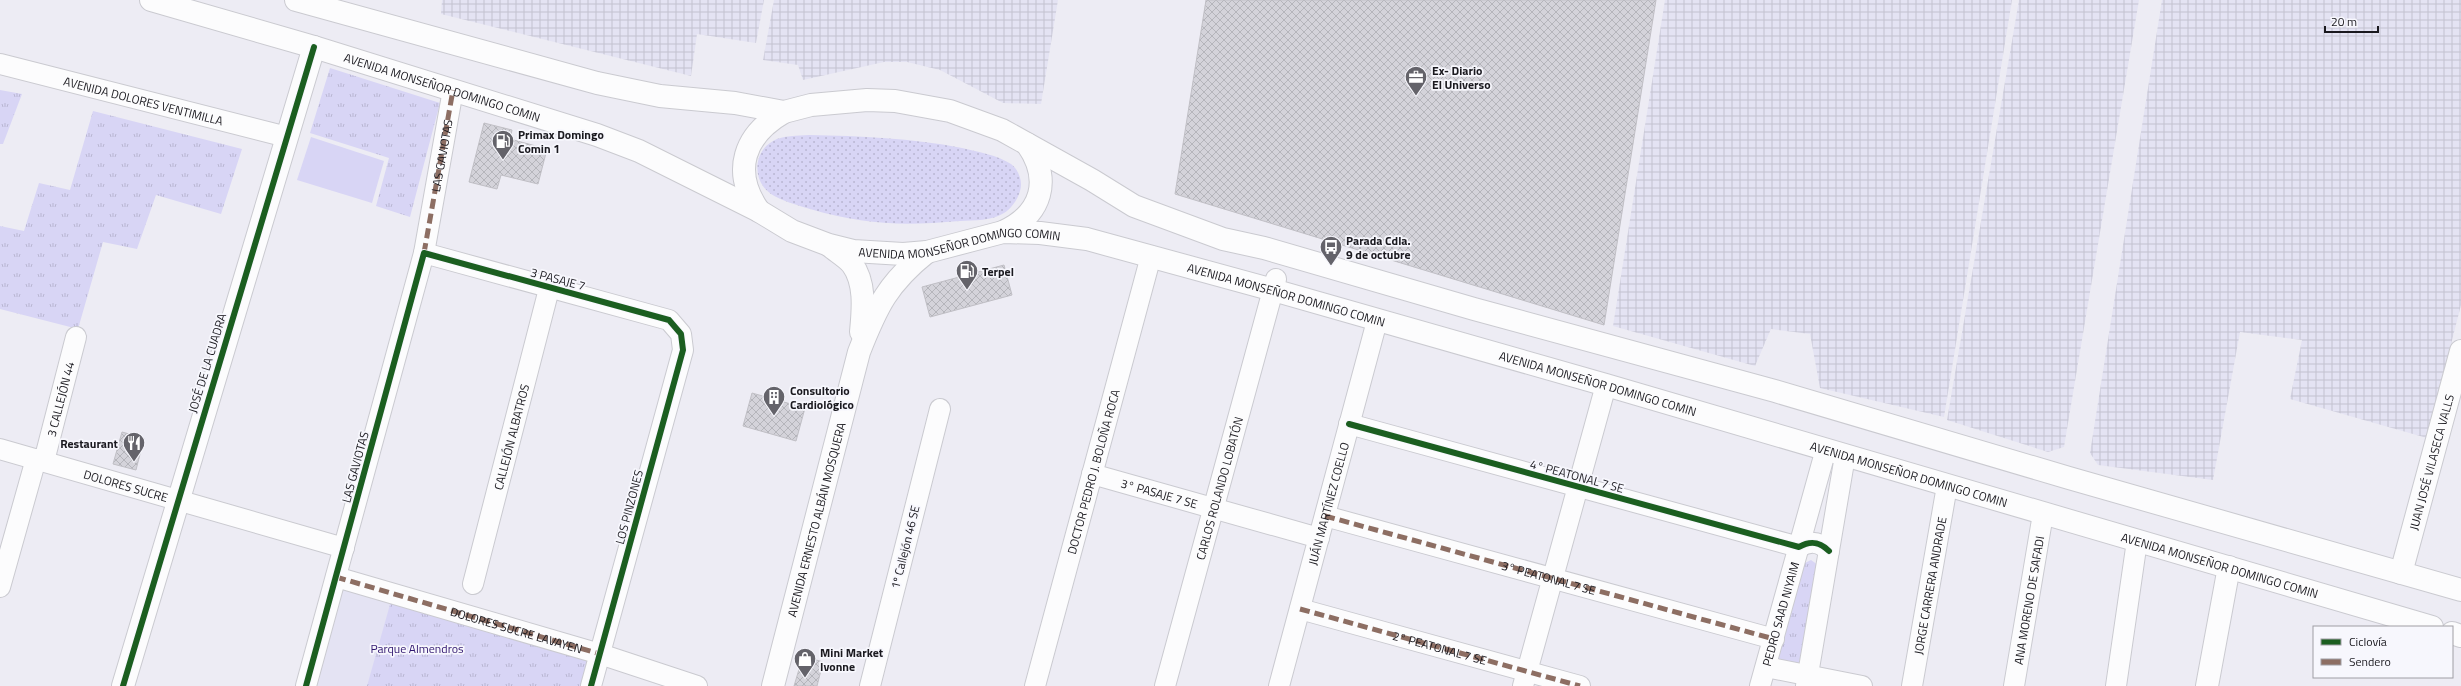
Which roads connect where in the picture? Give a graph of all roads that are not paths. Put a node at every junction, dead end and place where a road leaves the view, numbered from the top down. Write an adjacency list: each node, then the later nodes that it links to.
1 (151, 0): 3 (main road, AVENIDA MONSEÑOR DOMINGO COMIN)
2 (296, 0): 6 (main road)
3 (314, 47): 5 (main road, AVENIDA MONSEÑOR DOMINGO COMIN); 7 (main road, JOSÉ DE LA CUADRA)
4 (0, 64): 7 (street, AVENIDA DOLORES VENTIMILLA)
5 (453, 90): 9 (main road, AVENIDA MONSEÑOR DOMINGO COMIN); 13 (street, LAS GAVIOTAS)
6 (784, 112): 8 (main road); 9 (main road)
7 (286, 137): 31 (main road, JOSÉ DE LA CUADRA)
8 (1027, 144): 10 (main road); 41 (main road)
9 (759, 211): 11 (main road, AVENIDA MONSEÑOR DOMINGO COMIN)
10 (1003, 232): 12 (main road, AVENIDA MONSEÑOR DOMINGO COMIN); 14 (main road, AVENIDA MONSEÑOR DOMINGO COMIN)
11 (829, 245): 12 (main road, AVENIDA MONSEÑOR DOMINGO COMIN); 21 (main road, AVENIDA ERNESTO ALBÁN MOSQUERA)
12 (927, 252): 21 (main road, AVENIDA ERNESTO ALBÁN MOSQUERA)
13 (424, 253): 16 (street, 3 PASAJE 7); 38 (street, LAS GAVIOTAS)
14 (1151, 256): 15 (main road, AVENIDA MONSEÑOR DOMINGO COMIN); 28 (street, DOCTOR PEDRO J. BOLOÑA ROCA)
15 (1274, 285): 17 (main road, AVENIDA MONSEÑOR DOMINGO COMIN); 32 (street, CARLOS ROLANDO LOBATÓN)
16 (549, 288): 18 (street, 3 PASAJE 7); 44 (street, CALLEJÓN ALBATROS)
17 (1377, 321): 22 (main road, AVENIDA MONSEÑOR DOMINGO COMIN); 24 (street, JUÁN MARTÍNEZ COELLO)
18 (681, 334): 50 (street, LOS PINZONES)
19 (76, 337): 27 (street, 3 CALLEJÓN 44)
20 (2461, 351): 41 (main road, JUAN JOSÉ VILASECA VALLS)
21 (859, 352): 58 (main road, AVENIDA ERNESTO ALBÁN MOSQUERA)
22 (1606, 385): 26 (main road, AVENIDA MONSEÑOR DOMINGO COMIN); 30 (street)
23 (940, 409): 59 (street, 1º Callejón 46 SE)
24 (1349, 424): 30 (street, 4° PEATONAL 7 SE); 34 (street, JUÁN MARTÍNEZ COELLO)
25 (0, 448): 27 (street, DOLORES SUCRE)
26 (1835, 452): 29 (main road, AVENIDA MONSEÑOR DOMINGO COMIN); 37 (street, PEDRO SAAD NIYAIM); 39 (street)
27 (40, 460): 31 (street, DOLORES SUCRE); 45 (street, 3 CALLEJÓN 44)
28 (1092, 474): 32 (street, 3° PASAJE 7 SE); 60 (street, DOCTOR PEDRO J. BOLOÑA ROCA)
29 (1947, 486): 33 (main road, AVENIDA MONSEÑOR DOMINGO COMIN); 66 (street, JORGE CARRERA ANDRADE)
30 (1578, 488): 37 (street, 4° PEATONAL 7 SE); 43 (street)
31 (177, 500): 38 (street, DOLORES SUCRE); 54 (main road, JOSÉ DE LA CUADRA)
32 (1213, 508): 35 (street, 3° PASAJE 7 SE); 61 (street, CARLOS ROLANDO LOBATÓN)
33 (2043, 514): 36 (main road, AVENIDA MONSEÑOR DOMINGO COMIN); 67 (street, ANA MORENO DE SAFADI)
34 (1324, 516): 35 (street, JUÁN MARTÍNEZ COELLO); 43 (street, 3° PEATONAL 7 SE)
35 (1319, 538): 47 (street, JUÁN MARTÍNEZ COELLO)
36 (2137, 541): 40 (main road, AVENIDA MONSEÑOR DOMINGO COMIN); 68 (street)
37 (1799, 547): 39 (street); 49 (street, PEDRO SAAD NIYAIM)
38 (344, 548): 42 (street, LAS GAVIOTAS)
39 (1829, 552): 53 (street)
40 (2230, 567): 48 (main road, AVENIDA MONSEÑOR DOMINGO COMIN); 69 (main road)
41 (2401, 573): 46 (main road)
42 (336, 577): 50 (street, DOLORES SUCRE LAVAYEN); 55 (street, LAS GAVIOTAS)
43 (1552, 579): 49 (street, 3° PEATONAL 7 SE); 52 (street)
44 (473, 584)
45 (0, 587)
46 (2461, 590)
47 (1300, 609): 52 (street, 2° PEATONAL 7 SE); 62 (street, JUÁN MARTÍNEZ COELLO)
48 (2429, 626)
49 (1774, 639): 51 (street, PEDRO SAAD NIYAIM)
50 (600, 654): 56 (street, LOS PINZONES); 57 (street, DOLORES SUCRE LAVAYEN)
51 (1766, 667): 53 (street); 64 (street, PEDRO SAAD NIYAIM)
52 (1525, 679): 63 (street, 2° PEATONAL 7 SE)
53 (1807, 681): 65 (street)
54 (123, 686)
55 (306, 686)
56 (591, 686)
57 (696, 686)
58 (773, 686)
59 (870, 686)
60 (1035, 686)
61 (1165, 686)
62 (1279, 686)
63 (1580, 686)
64 (1760, 686)
65 (1862, 686)
66 (1912, 686)
67 (2014, 686)
68 (2116, 686)
69 (2207, 686)

